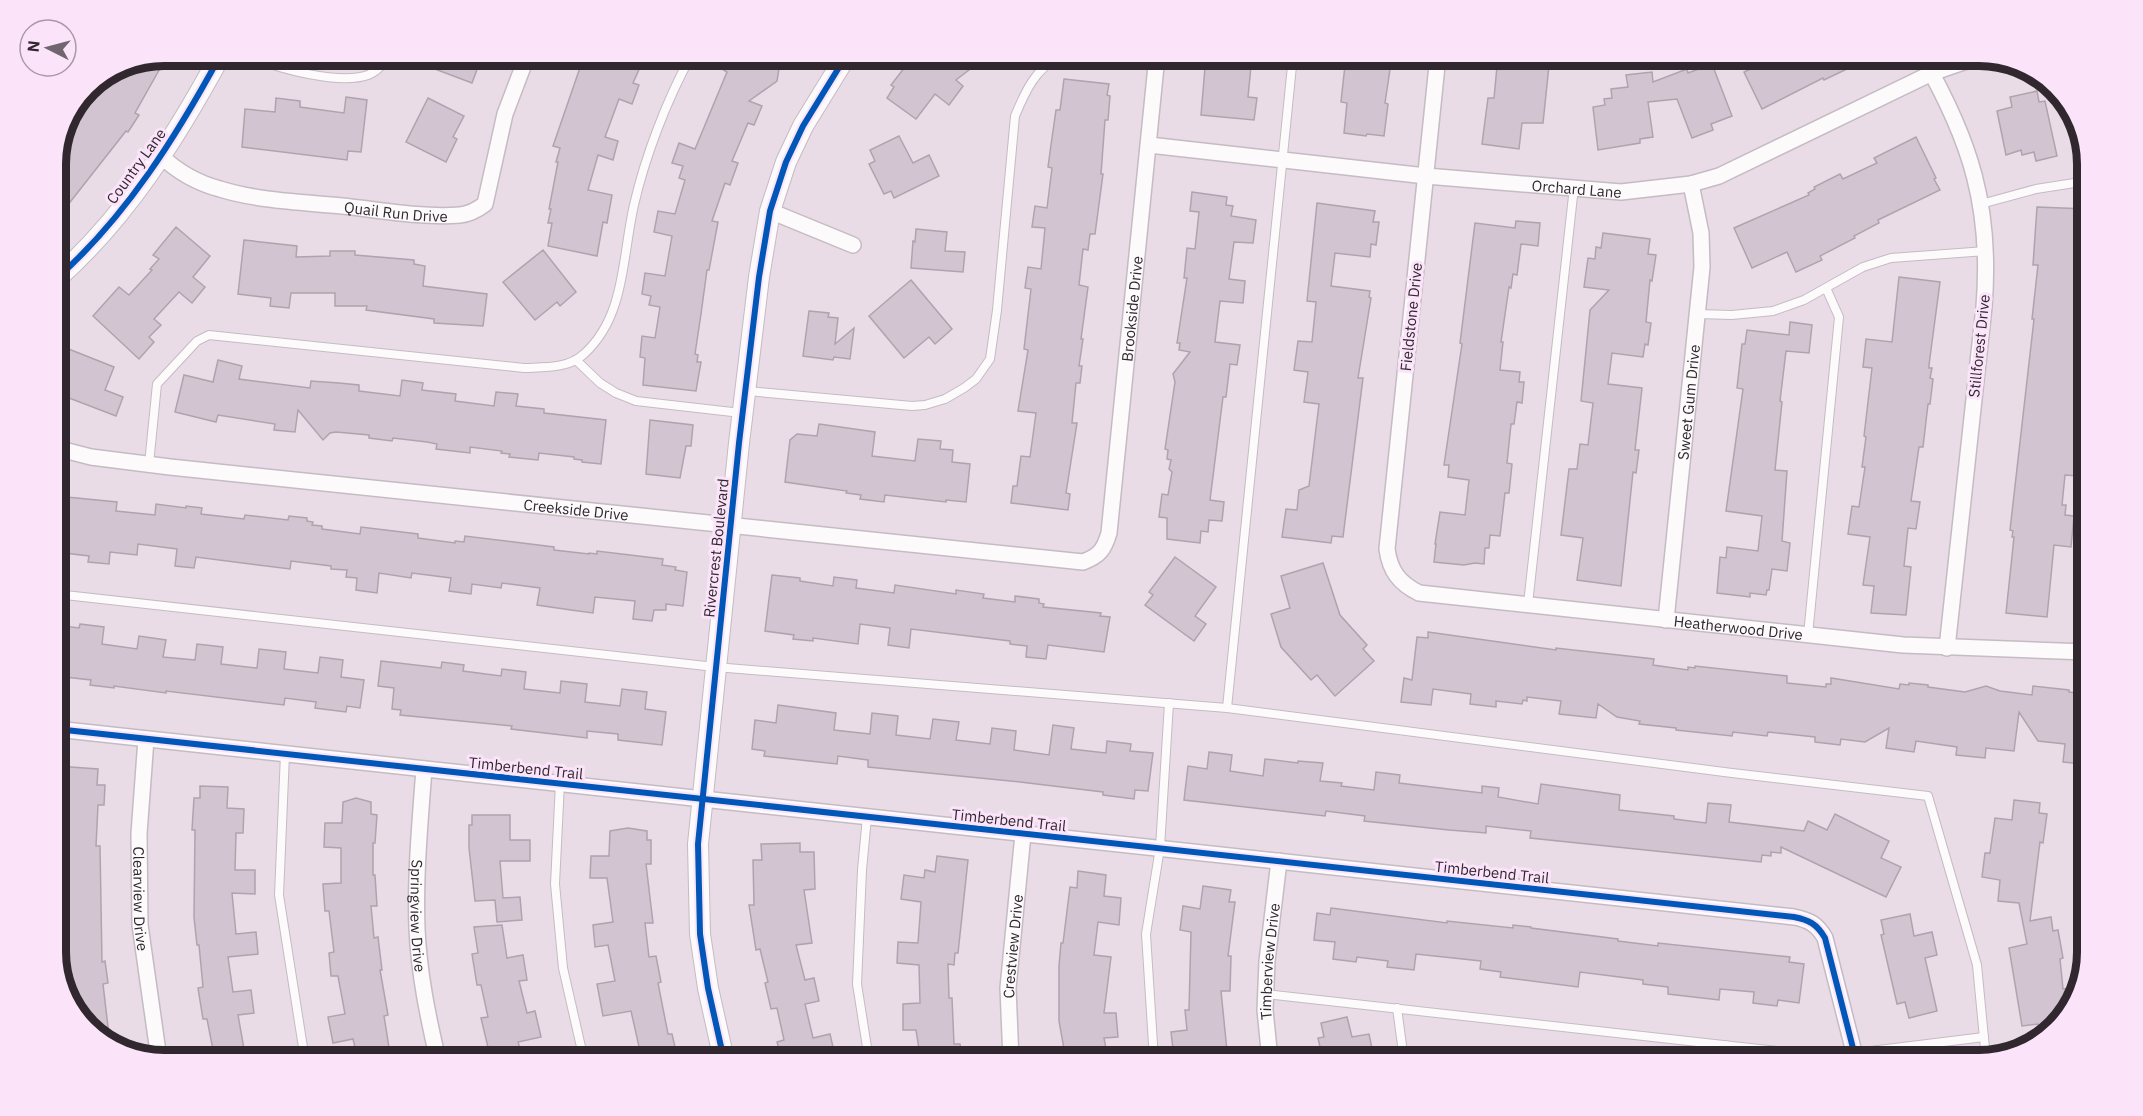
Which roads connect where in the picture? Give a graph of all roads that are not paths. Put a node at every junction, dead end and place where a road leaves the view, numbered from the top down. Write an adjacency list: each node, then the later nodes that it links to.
1 (215, 66): 15 (street, Country Lane)
2 (279, 66): 3 (lane)
3 (381, 66)
4 (523, 66): 15 (street, Quail Run Drive)
5 (685, 66): 28 (lane)
6 (840, 66): 22 (street, Rivercrest Boulevard)
7 (1045, 66): 29 (lane)
8 (1156, 66): 14 (street, Brookside Drive)
9 (1292, 66): 16 (lane)
10 (1437, 66): 17 (street, Fieldstone Drive)
11 (1928, 66): 13 (street, Stillforest Drive)
12 (1952, 66): 13 (street, Orchard Lane)
13 (1932, 73): 19 (street, Orchard Lane); 21 (street, Stillforest Drive)
14 (1149, 145): 16 (street, Orchard Lane); 34 (street, Brookside Drive)
15 (161, 156): 25 (street, Country Lane)
16 (1282, 160): 17 (street, Orchard Lane); 44 (lane)
17 (1426, 176): 20 (street, Orchard Lane); 35 (street, Fieldstone Drive)
18 (2077, 183): 21 (lane)
19 (1691, 184): 20 (street, Orchard Lane); 27 (street, Sweet Gum Drive)
20 (1574, 187): 37 (lane)
21 (1982, 204): 24 (street, Stillforest Drive)
22 (770, 212): 23 (street); 29 (street, Rivercrest Boulevard)
23 (853, 245)
24 (1986, 251): 26 (lane); 40 (street, Stillforest Drive)
25 (66, 269)
26 (1826, 288): 27 (lane); 39 (lane)
27 (1698, 314): 38 (street, Sweet Gum Drive)
28 (576, 360): 30 (lane); 32 (lane)
29 (745, 391): 30 (street, Rivercrest Boulevard)
30 (742, 413): 33 (street, Rivercrest Boulevard)
31 (66, 451): 32 (street, Creekside Drive)
32 (149, 464): 33 (street, Creekside Drive)
33 (731, 526): 34 (street, Creekside Drive); 42 (street, Rivercrest Boulevard)
34 (1096, 557)
35 (1396, 576): 37 (street, Heatherwood Drive)
36 (66, 595): 42 (lane)
37 (1528, 604): 38 (street, Heatherwood Drive)
38 (1666, 620): 39 (street, Heatherwood Drive)
39 (1808, 635): 40 (street, Heatherwood Drive)
40 (1947, 648): 41 (street, Heatherwood Drive)
41 (2077, 652)
42 (715, 667): 43 (lane); 50 (street, Rivercrest Boulevard)
43 (1169, 703): 44 (lane); 53 (lane)
44 (1227, 708): 57 (lane)
45 (66, 730): 46 (street, Timberbend Trail)
46 (146, 739): 47 (street, Timberbend Trail); 59 (street, Clearview Drive)
47 (285, 754): 48 (street, Timberbend Trail); 61 (lane)
48 (424, 769): 49 (street, Timberbend Trail); 62 (street, Springview Drive)
49 (560, 783): 50 (street, Timberbend Trail); 63 (lane)
50 (701, 799): 51 (street, Timberbend Trail); 64 (street, Rivercrest Boulevard)
51 (867, 817): 52 (street, Timberbend Trail); 65 (lane)
52 (1023, 834): 53 (street, Timberbend Trail); 66 (street, Crestview Drive)
53 (1160, 849): 54 (street, Timberbend Trail); 67 (lane)
54 (1279, 861): 55 (street, Timberview Drive); 72 (street, Timberbend Trail)
55 (1266, 994): 56 (lane); 68 (street, Timberview Drive)
56 (1397, 1008): 58 (lane); 69 (lane)
57 (1984, 1037): 60 (lane); 73 (lane)
58 (1725, 1045): 70 (lane); 71 (lane)
59 (158, 1049)
60 (1985, 1049)
61 (303, 1050)
62 (436, 1050)
63 (582, 1050)
64 (722, 1050)
65 (867, 1050)
66 (1011, 1050)
67 (1153, 1050)
68 (1269, 1050)
69 (1403, 1050)
70 (1726, 1050)
71 (1769, 1050)
72 (1853, 1050)
73 (1900, 1050)

